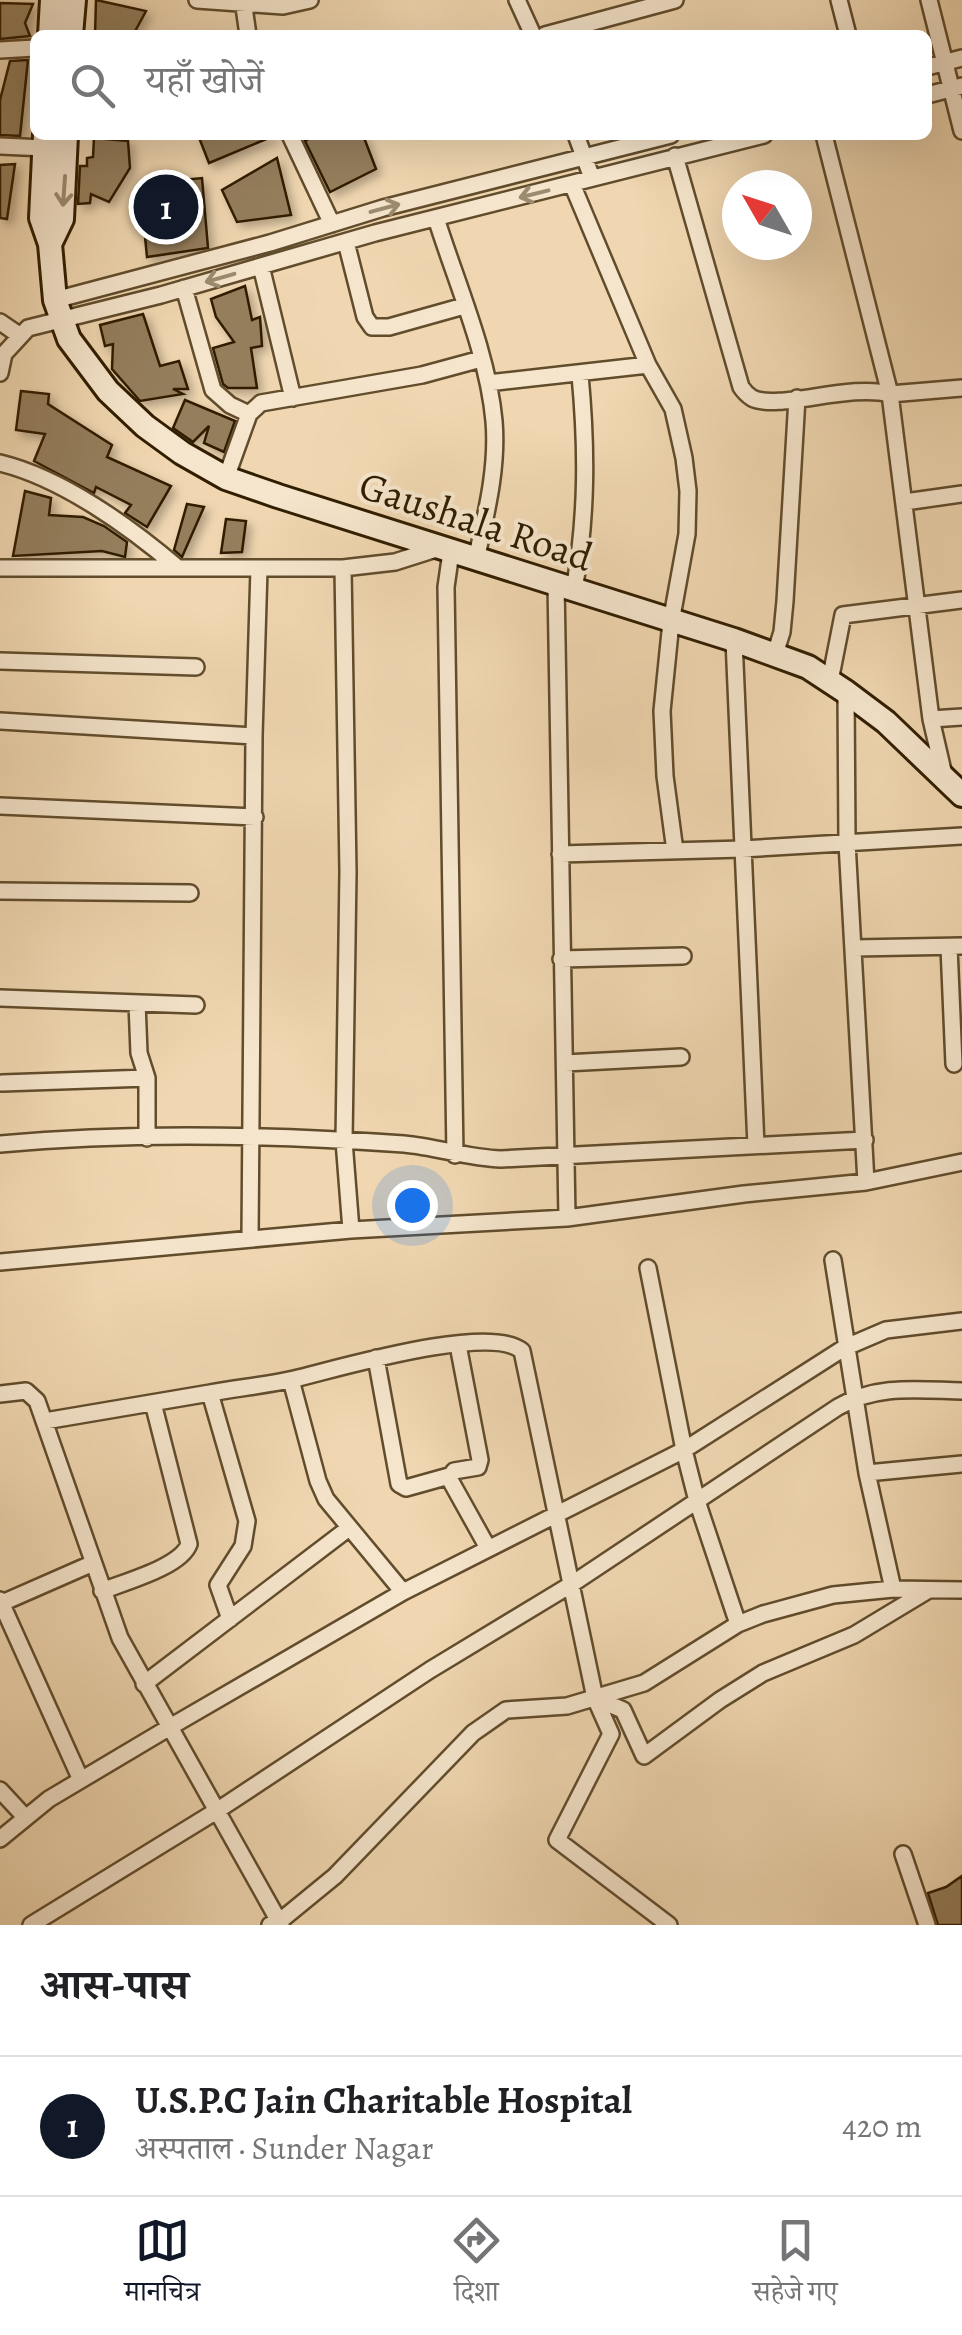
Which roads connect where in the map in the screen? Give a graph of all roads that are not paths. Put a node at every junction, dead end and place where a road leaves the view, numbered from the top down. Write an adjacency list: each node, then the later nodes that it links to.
1 (52, 0): 12 (street)
2 (74, 0): 13 (street)
3 (197, 0): 9 (street)
4 (310, 0): 9 (street)
5 (538, 0): 11 (street)
6 (675, 0): 16 (street)
7 (839, 0): 17 (street)
8 (948, 0): 10 (street)
9 (243, 2): 14 (street)
10 (930, 2): 20 (street)
11 (519, 4): 15 (street)
12 (50, 30)
13 (71, 30)
14 (247, 30)
15 (531, 30)
16 (564, 30)
17 (847, 30)
18 (30, 48): 19 (street)
19 (0, 50)
20 (954, 60): 21 (street)
21 (956, 88): 22 (street)
22 (962, 132)
23 (66, 140): 38 (street, one-way to 38)
24 (292, 140): 36 (street)
25 (578, 140): 32 (street)
26 (651, 140): 32 (street)
27 (743, 140): 31 (street)
28 (825, 140): 51 (street)
29 (45, 141): 30 (street); 38 (street, Gaushala Road)
30 (0, 146)
31 (675, 156): 33 (street); 53 (street)
32 (585, 157): 33 (street); 36 (street, one-way to 32)
33 (592, 178): 34 (street)
34 (572, 184): 35 (street, one-way to 35); 46 (street)
35 (436, 218): 37 (street); 41 (street)
36 (332, 224): 42 (street)
37 (346, 242): 39 (street); 41 (street)
38 (50, 244): 42 (street, Gaushala Road)
39 (261, 266): 40 (street, one-way to 40); 52 (street)
40 (184, 288): 42 (street); 54 (street)
41 (464, 306): 45 (street)
42 (58, 311): 44 (street); 56 (street, Gaushala Road)
43 (0, 322): 44 (street)
44 (18, 335): 47 (street)
45 (480, 359): 49 (street); 52 (street)
46 (648, 366): 48 (street); 68 (street)
47 (0, 374)
48 (580, 376): 49 (street); 65 (street)
49 (488, 384): 60 (street)
50 (962, 388): 51 (street)
51 (890, 394): 53 (street); 58 (street)
52 (292, 398): 54 (street)
53 (797, 398): 70 (street)
54 (249, 414): 56 (street)
55 (0, 463): 62 (street)
56 (226, 478): 59 (street, Gaushala Road)
57 (962, 494): 58 (street)
58 (905, 502): 67 (street)
59 (445, 550): 60 (street, Gaushala Road); 64 (street); 107 (street)
60 (476, 560): 65 (street, Gaushala Road)
61 (0, 568): 62 (street)
62 (178, 568): 63 (street)
63 (259, 568): 64 (street); 77 (street)
64 (343, 568): 104 (street)
65 (565, 588): 68 (street, Gaushala Road); 86 (street)
66 (962, 600): 67 (street)
67 (917, 604): 73 (street); 75 (street)
68 (671, 622): 69 (street, Gaushala Road); 85 (street)
69 (734, 640): 70 (street, Gaushala Road); 84 (street)
70 (775, 654): 73 (street, Gaushala Road)
71 (0, 661): 72 (street)
72 (196, 667)
73 (838, 687): 78 (street, Gaushala Road); 83 (street)
74 (962, 717): 75 (street)
75 (931, 719): 78 (street)
76 (0, 721): 77 (street)
77 (254, 736): 81 (street)
78 (944, 775): 79 (street, Gaushala Road)
79 (962, 795)
80 (0, 806): 81 (street)
81 (256, 818): 102 (street)
82 (962, 836): 83 (street)
83 (847, 844): 84 (street); 90 (street)
84 (742, 850): 85 (street); 106 (street)
85 (674, 851): 86 (street)
86 (560, 854): 92 (street)
87 (0, 892): 88 (street)
88 (190, 893)
89 (956, 947): 90 (street); 98 (street)
90 (854, 948): 103 (street)
91 (683, 956): 92 (street)
92 (561, 959): 97 (street)
93 (0, 998): 94 (street)
94 (137, 1003): 95 (street); 99 (street)
95 (196, 1005)
96 (681, 1057): 97 (street)
97 (565, 1063): 108 (street)
98 (954, 1064)
99 (147, 1078): 100 (street); 101 (street)
100 (2, 1083)
101 (148, 1138): 102 (street); 105 (street)
102 (250, 1139): 104 (street); 113 (street)
103 (864, 1140): 106 (street); 110 (street)
104 (344, 1141): 107 (street); 112 (street)
105 (0, 1144)
106 (756, 1146): 108 (street)
107 (455, 1155): 108 (street)
108 (566, 1155): 111 (street)
109 (962, 1162): 110 (street)
110 (866, 1182): 111 (street)
111 (567, 1218): 112 (street)
112 (351, 1230): 113 (street)
113 (250, 1239): 115 (street)
114 (833, 1260): 119 (street)
115 (0, 1262)
116 (648, 1268): 128 (street)
117 (962, 1321): 119 (street)
118 (458, 1346): 120 (street); 131 (street); 133 (street)
119 (844, 1348): 125 (street); 128 (street)
120 (376, 1358): 121 (street); 131 (street)
121 (290, 1380): 123 (street); 134 (street)
122 (962, 1392): 125 (street)
123 (210, 1393): 126 (street); 144 (street)
124 (0, 1394): 127 (street)
125 (854, 1398): 130 (street); 132 (street)
126 (153, 1403): 127 (street); 141 (street)
127 (45, 1421): 136 (street)
128 (684, 1450): 132 (street); 133 (street)
129 (962, 1464): 130 (street)
130 (866, 1473): 138 (street)
131 (449, 1476): 135 (street)
132 (697, 1500): 137 (street); 145 (street)
133 (558, 1514): 135 (street); 137 (street)
134 (349, 1528): 142 (street); 144 (street)
135 (488, 1548): 142 (street)
136 (91, 1564): 141 (street); 143 (street)
137 (572, 1584): 147 (street); 151 (street)
138 (893, 1589): 139 (street); 145 (street)
139 (927, 1590): 140 (street); 147 (street)
140 (962, 1590)
141 (102, 1591): 146 (street)
142 (403, 1592): 148 (street)
143 (2, 1610): 149 (street)
144 (230, 1618): 146 (street)
145 (738, 1624): 147 (street)
146 (144, 1684): 148 (street)
147 (595, 1698): 155 (street); 157 (street)
148 (170, 1727): 149 (street); 151 (street)
149 (82, 1780): 152 (street)
150 (0, 1790): 152 (street)
151 (218, 1810): 155 (street); 156 (street)
152 (25, 1817): 153 (street)
153 (0, 1839)
154 (903, 1854): 158 (street)
155 (277, 1924)
156 (31, 1925)
157 (668, 1925)
158 (928, 1925)

